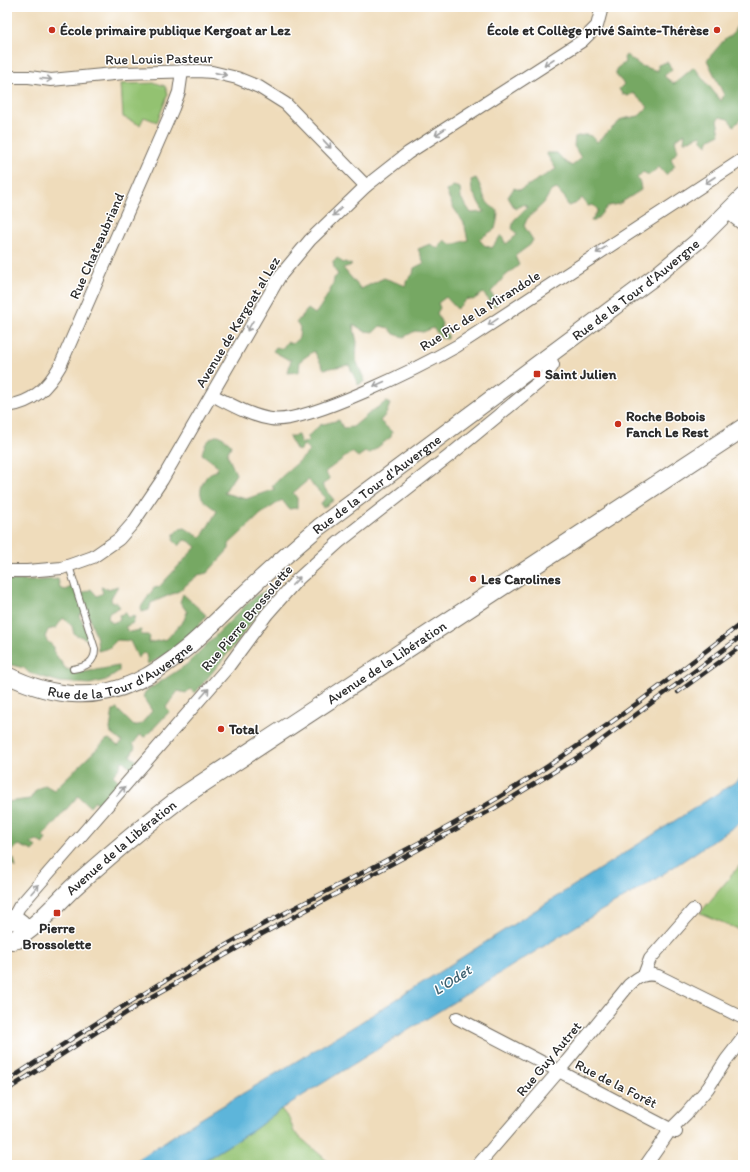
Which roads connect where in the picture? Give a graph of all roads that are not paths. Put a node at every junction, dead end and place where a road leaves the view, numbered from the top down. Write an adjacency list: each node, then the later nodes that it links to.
1 (602, 7): 5 (street, Avenue de Kergoat al Lez, one-way to 5)
2 (182, 71): 3 (street, Rue Louis Pasteur, one-way to 2); 5 (street, Rue Louis Pasteur, one-way to 5); 11 (street, Rue Chateaubriand)
3 (7, 77)
4 (743, 159): 10 (street, Rue Pic de la Mirandole, one-way to 10)
5 (366, 186): 10 (street, Avenue de Kergoat al Lez, one-way to 10)
6 (743, 196): 7 (street, Rue de la Tour d'Auvergne)
7 (729, 211): 8 (street); 9 (street, Rue de la Tour d'Auvergne)
8 (743, 222)
9 (549, 355): 16 (street, Rue de la Tour d'Auvergne); 18 (street, Rue Pierre Brossolette, one-way to 9)
10 (212, 395): 13 (street, Avenue de Kergoat al Lez)
11 (7, 406)
12 (743, 428): 18 (main road, Avenue de la Libération)
13 (69, 566): 14 (street, Avenue de Kergoat al Lez); 15 (lane)
14 (7, 570)
15 (73, 668)
16 (7, 675)
17 (693, 910): 19 (street, Rue Guy Autret)
18 (12, 931)
19 (644, 975): 21 (street); 24 (street, Rue Guy Autret)
20 (457, 1018): 24 (street, Rue de la Forêt)
21 (743, 1018)
22 (743, 1038): 25 (street)
23 (743, 1051): 25 (street)
24 (558, 1072): 26 (street, Rue de la Forêt); 27 (street, Rue Guy Autret)
25 (708, 1088): 26 (street)
26 (673, 1131): 28 (street); 29 (street)
27 (478, 1165)
28 (646, 1165)
29 (654, 1165)

